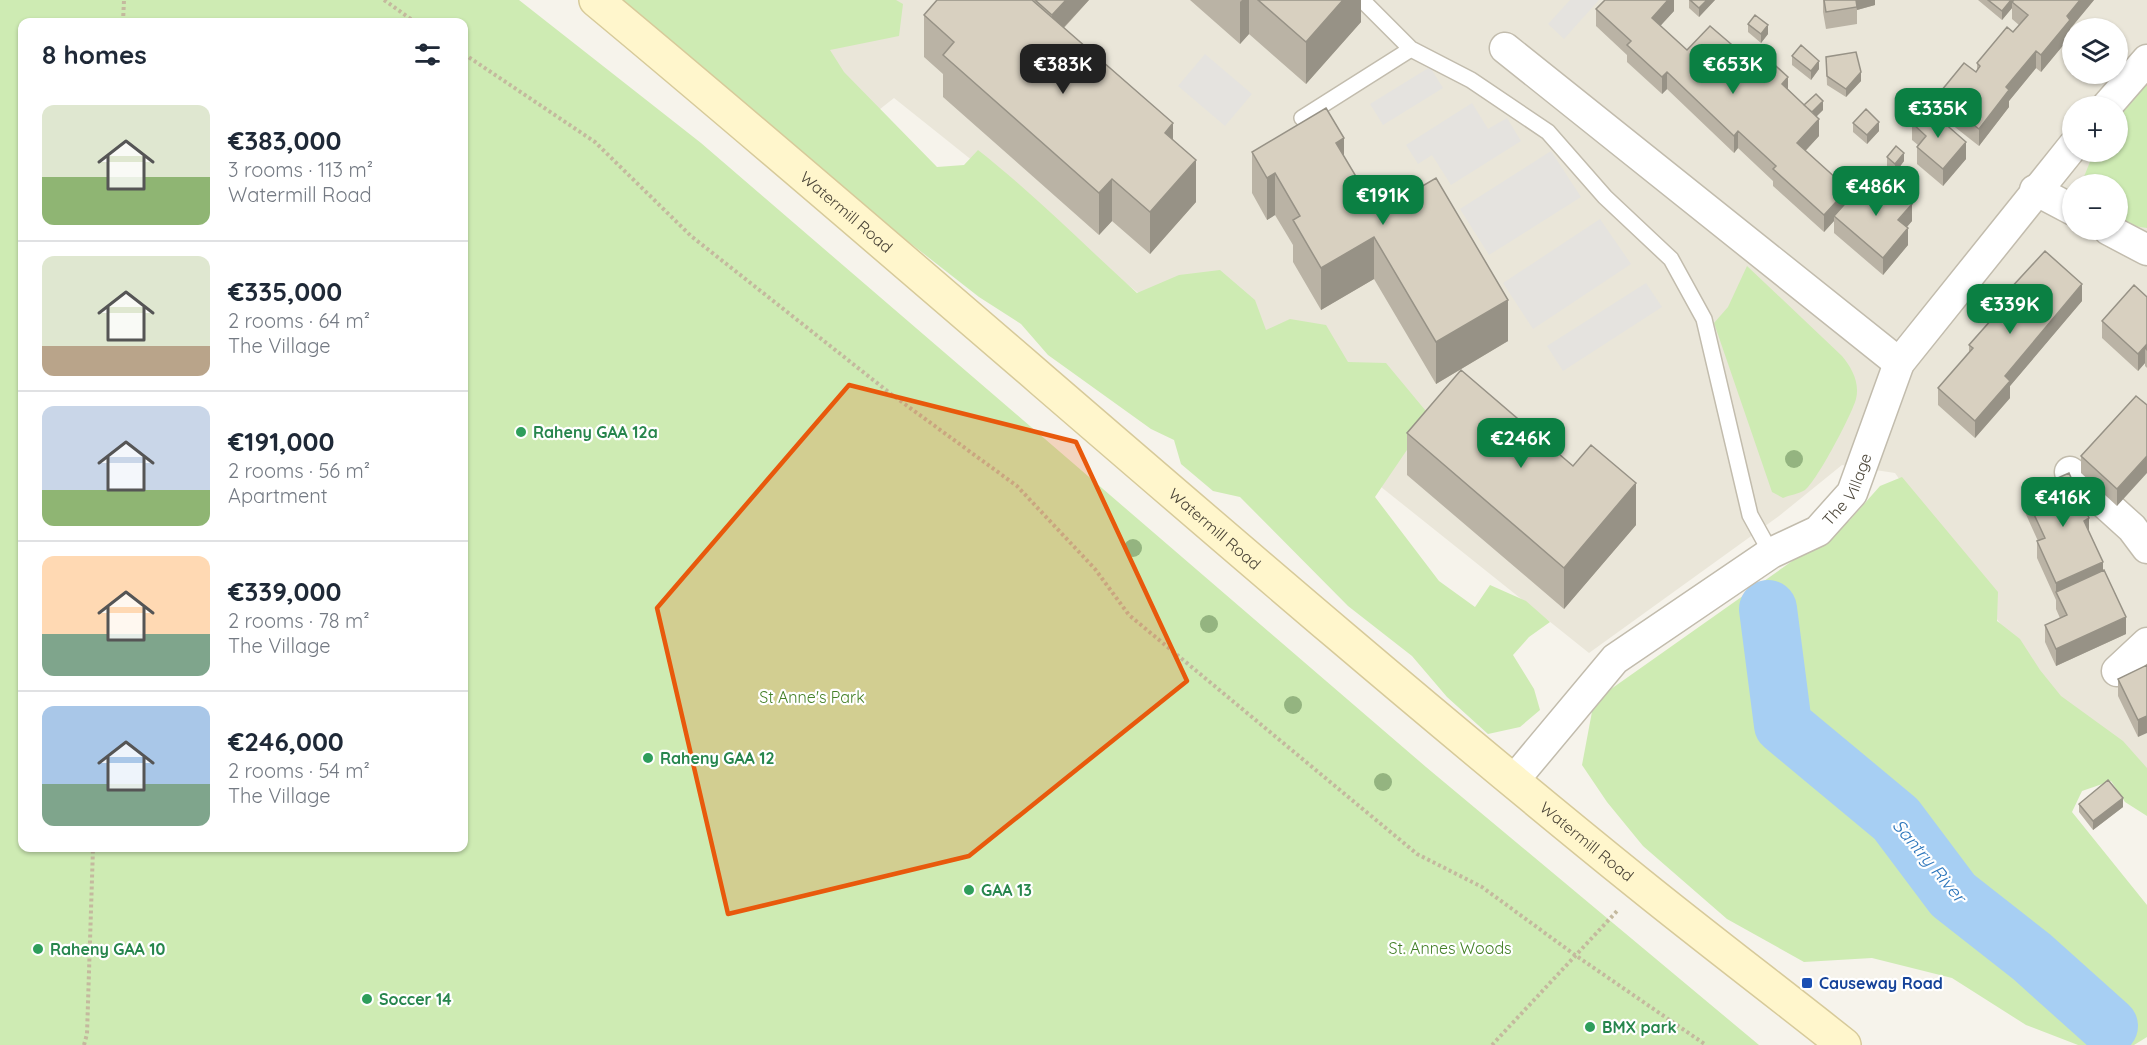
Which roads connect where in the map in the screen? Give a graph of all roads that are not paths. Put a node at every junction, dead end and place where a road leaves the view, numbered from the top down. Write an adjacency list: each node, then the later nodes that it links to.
1 (596, 0): 19 (main road, Watermill Road)
2 (1362, 0): 4 (lane)
3 (1505, 48): 13 (street)
4 (1411, 49): 7 (lane); 16 (lane)
5 (2147, 60): 6 (street)
6 (2116, 96)
7 (1302, 118)
8 (2062, 159): 9 (street, The Village)
9 (2035, 190): 10 (street); 13 (street, The Village)
10 (2062, 204)
11 (2128, 240): 12 (street)
12 (2147, 250)
13 (1899, 363): 16 (street, The Village)
14 (2070, 472): 15 (street)
15 (2147, 548)
16 (1771, 553): 19 (street, The Village)
17 (2147, 643): 18 (street)
18 (2117, 671)
19 (1514, 780): 20 (main road, Watermill Road)
20 (1844, 1045)

